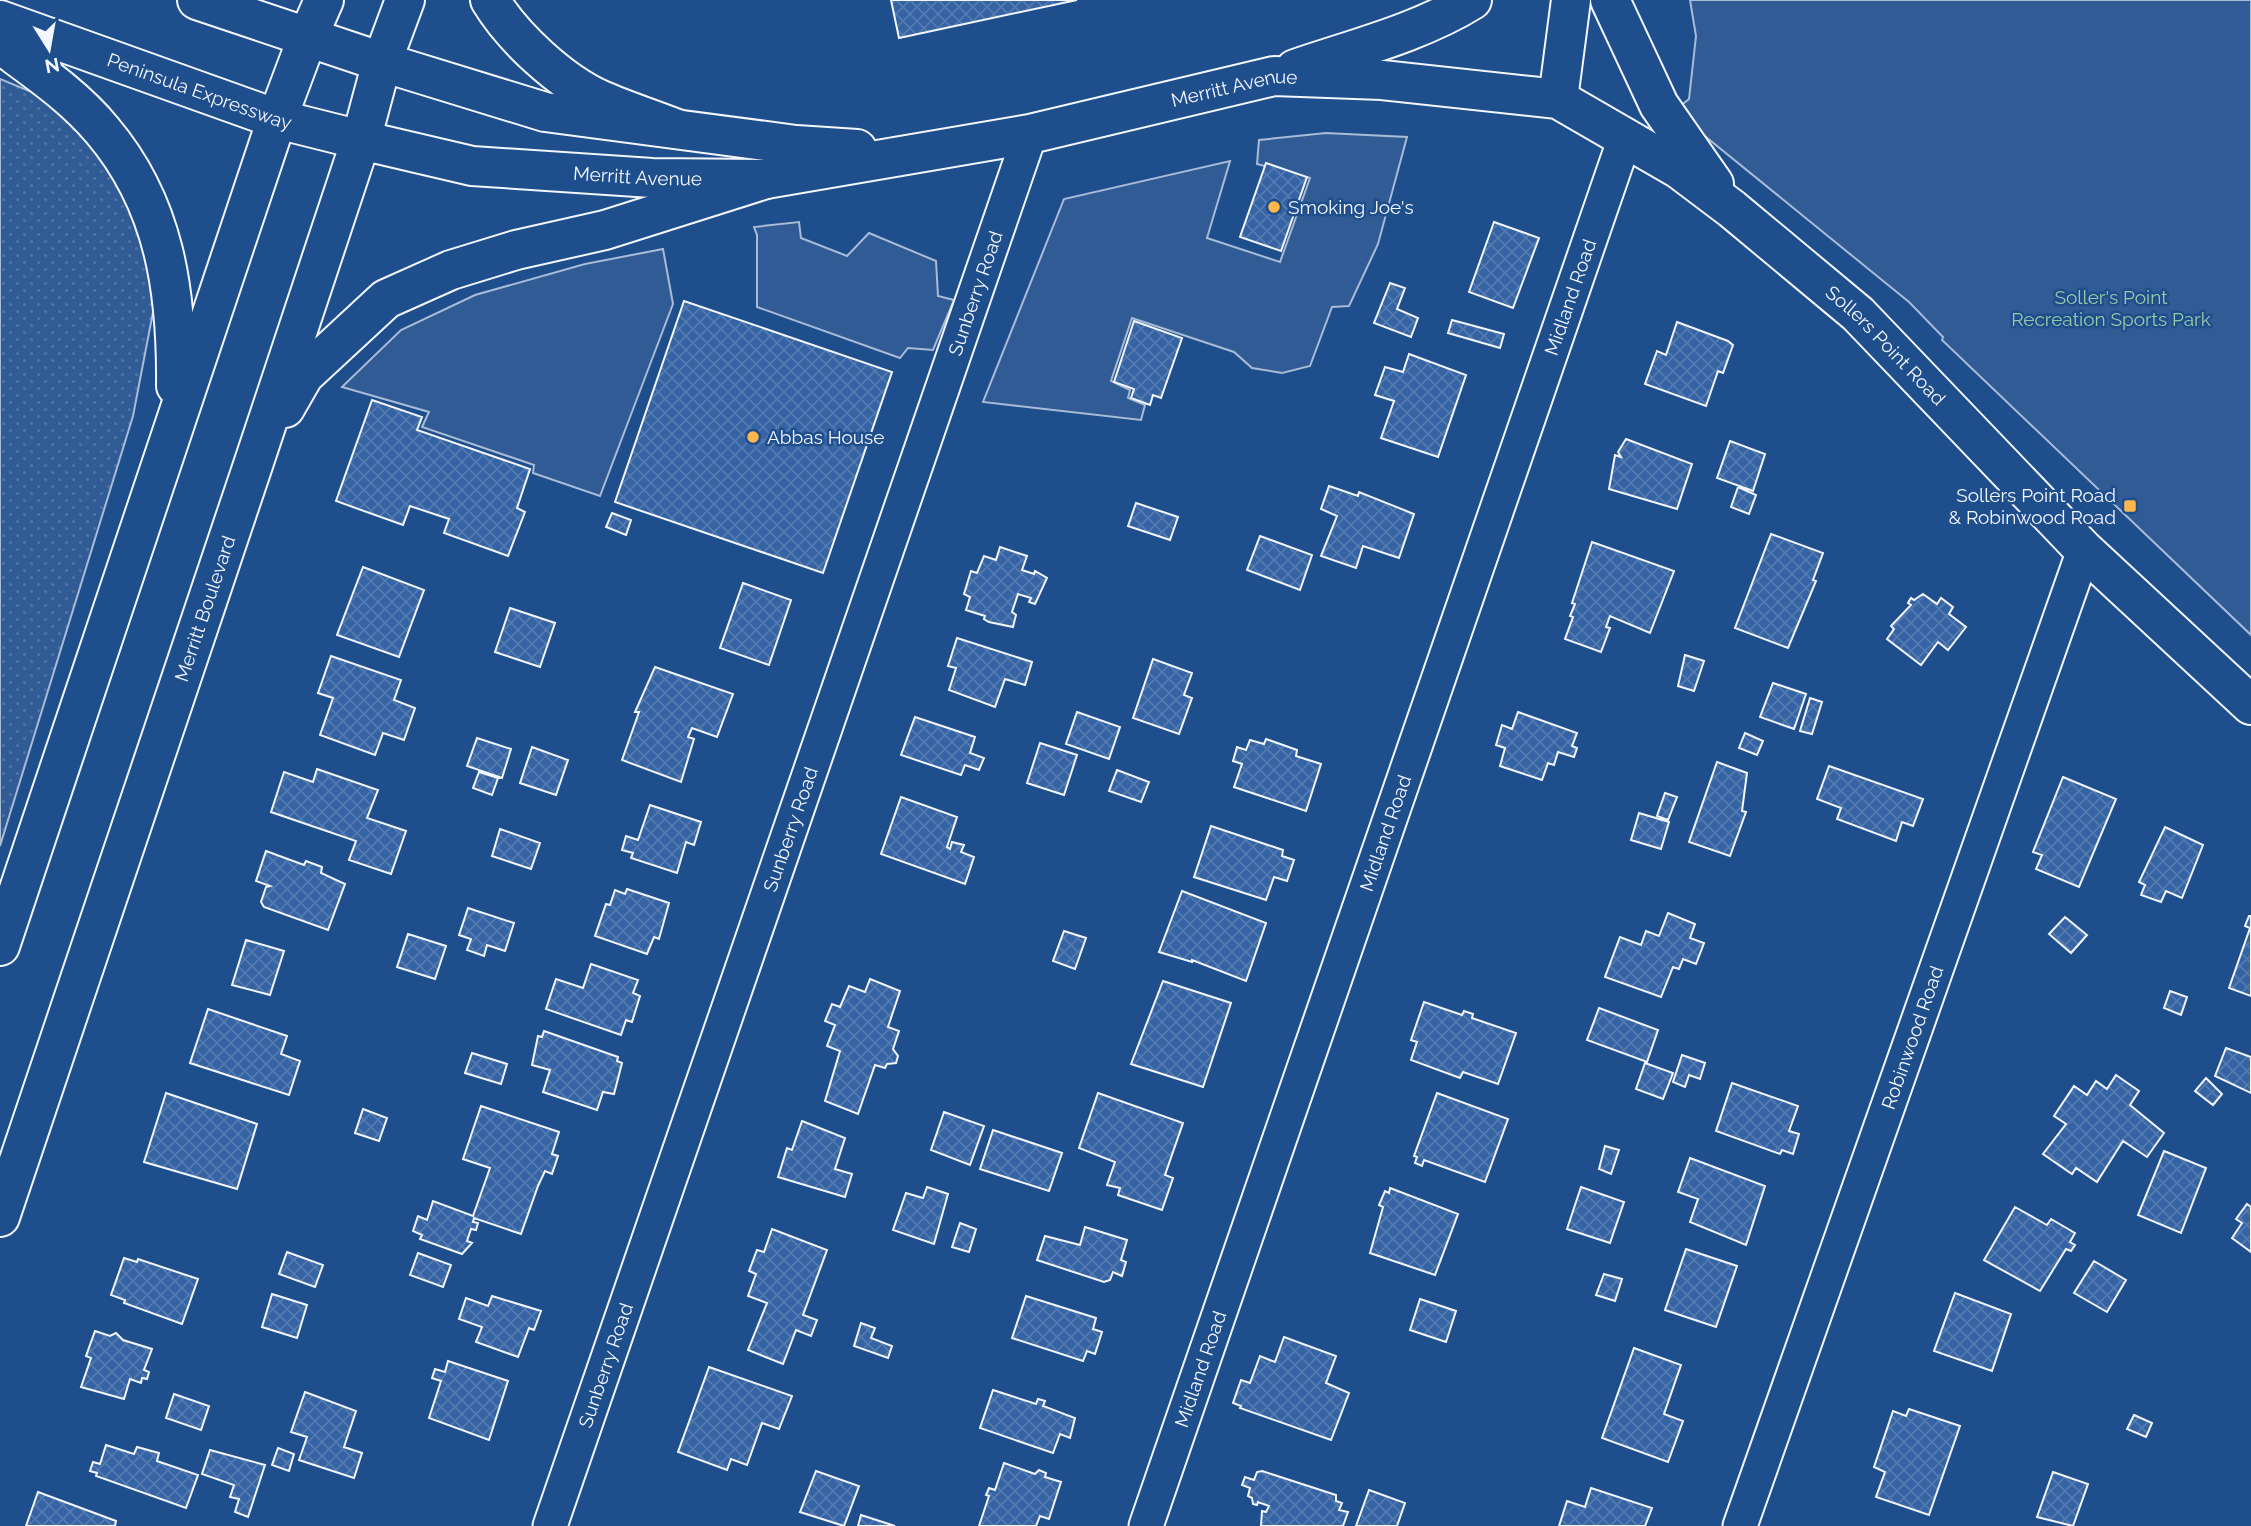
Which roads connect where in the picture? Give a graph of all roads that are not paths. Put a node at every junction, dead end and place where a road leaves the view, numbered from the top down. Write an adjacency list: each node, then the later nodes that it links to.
1 (197, 0): 9 (main road)
2 (324, 0): 9 (main road)
3 (405, 0): 11 (main road, Merritt Boulevard)
4 (490, 0): 15 (main road)
5 (1472, 0): 12 (main road)
6 (1571, 0): 13 (main road)
7 (1610, 0): 21 (main road)
8 (0, 20): 14 (main road, Peninsula Expressway)
9 (307, 39): 11 (main road); 14 (main road)
10 (0, 44): 22 (main road)
11 (382, 62): 15 (main road, Merritt Avenue); 18 (main road, Merritt Boulevard)
12 (1274, 76): 13 (main road, Merritt Avenue); 16 (main road, Merritt Avenue)
13 (1558, 99): 17 (main road, Sollers Point Road)
14 (277, 119): 18 (main road, Peninsula Expressway); 22 (main road)
15 (677, 129): 19 (main road, Merritt Avenue)
16 (1030, 134): 19 (main road, Merritt Avenue); 28 (street, Sunberry Road)
17 (1625, 138): 21 (main road, Sollers Point Road); 29 (street, Midland Road)
18 (360, 140): 20 (main road, Merritt Avenue); 23 (main road, Merritt Boulevard)
19 (915, 153): 20 (main road, Merritt Avenue)
20 (766, 179): 23 (main road)
21 (1732, 208): 24 (main road, Sollers Point Road)
22 (176, 419): 26 (main road)
23 (253, 465): 27 (main road, Merritt Boulevard)
24 (2084, 550): 25 (main road, Sollers Point Road); 30 (street, Robinwood Road)
25 (2251, 705)
26 (0, 946)
27 (0, 1217)
28 (550, 1526)
29 (1146, 1526)
30 (1740, 1526)

